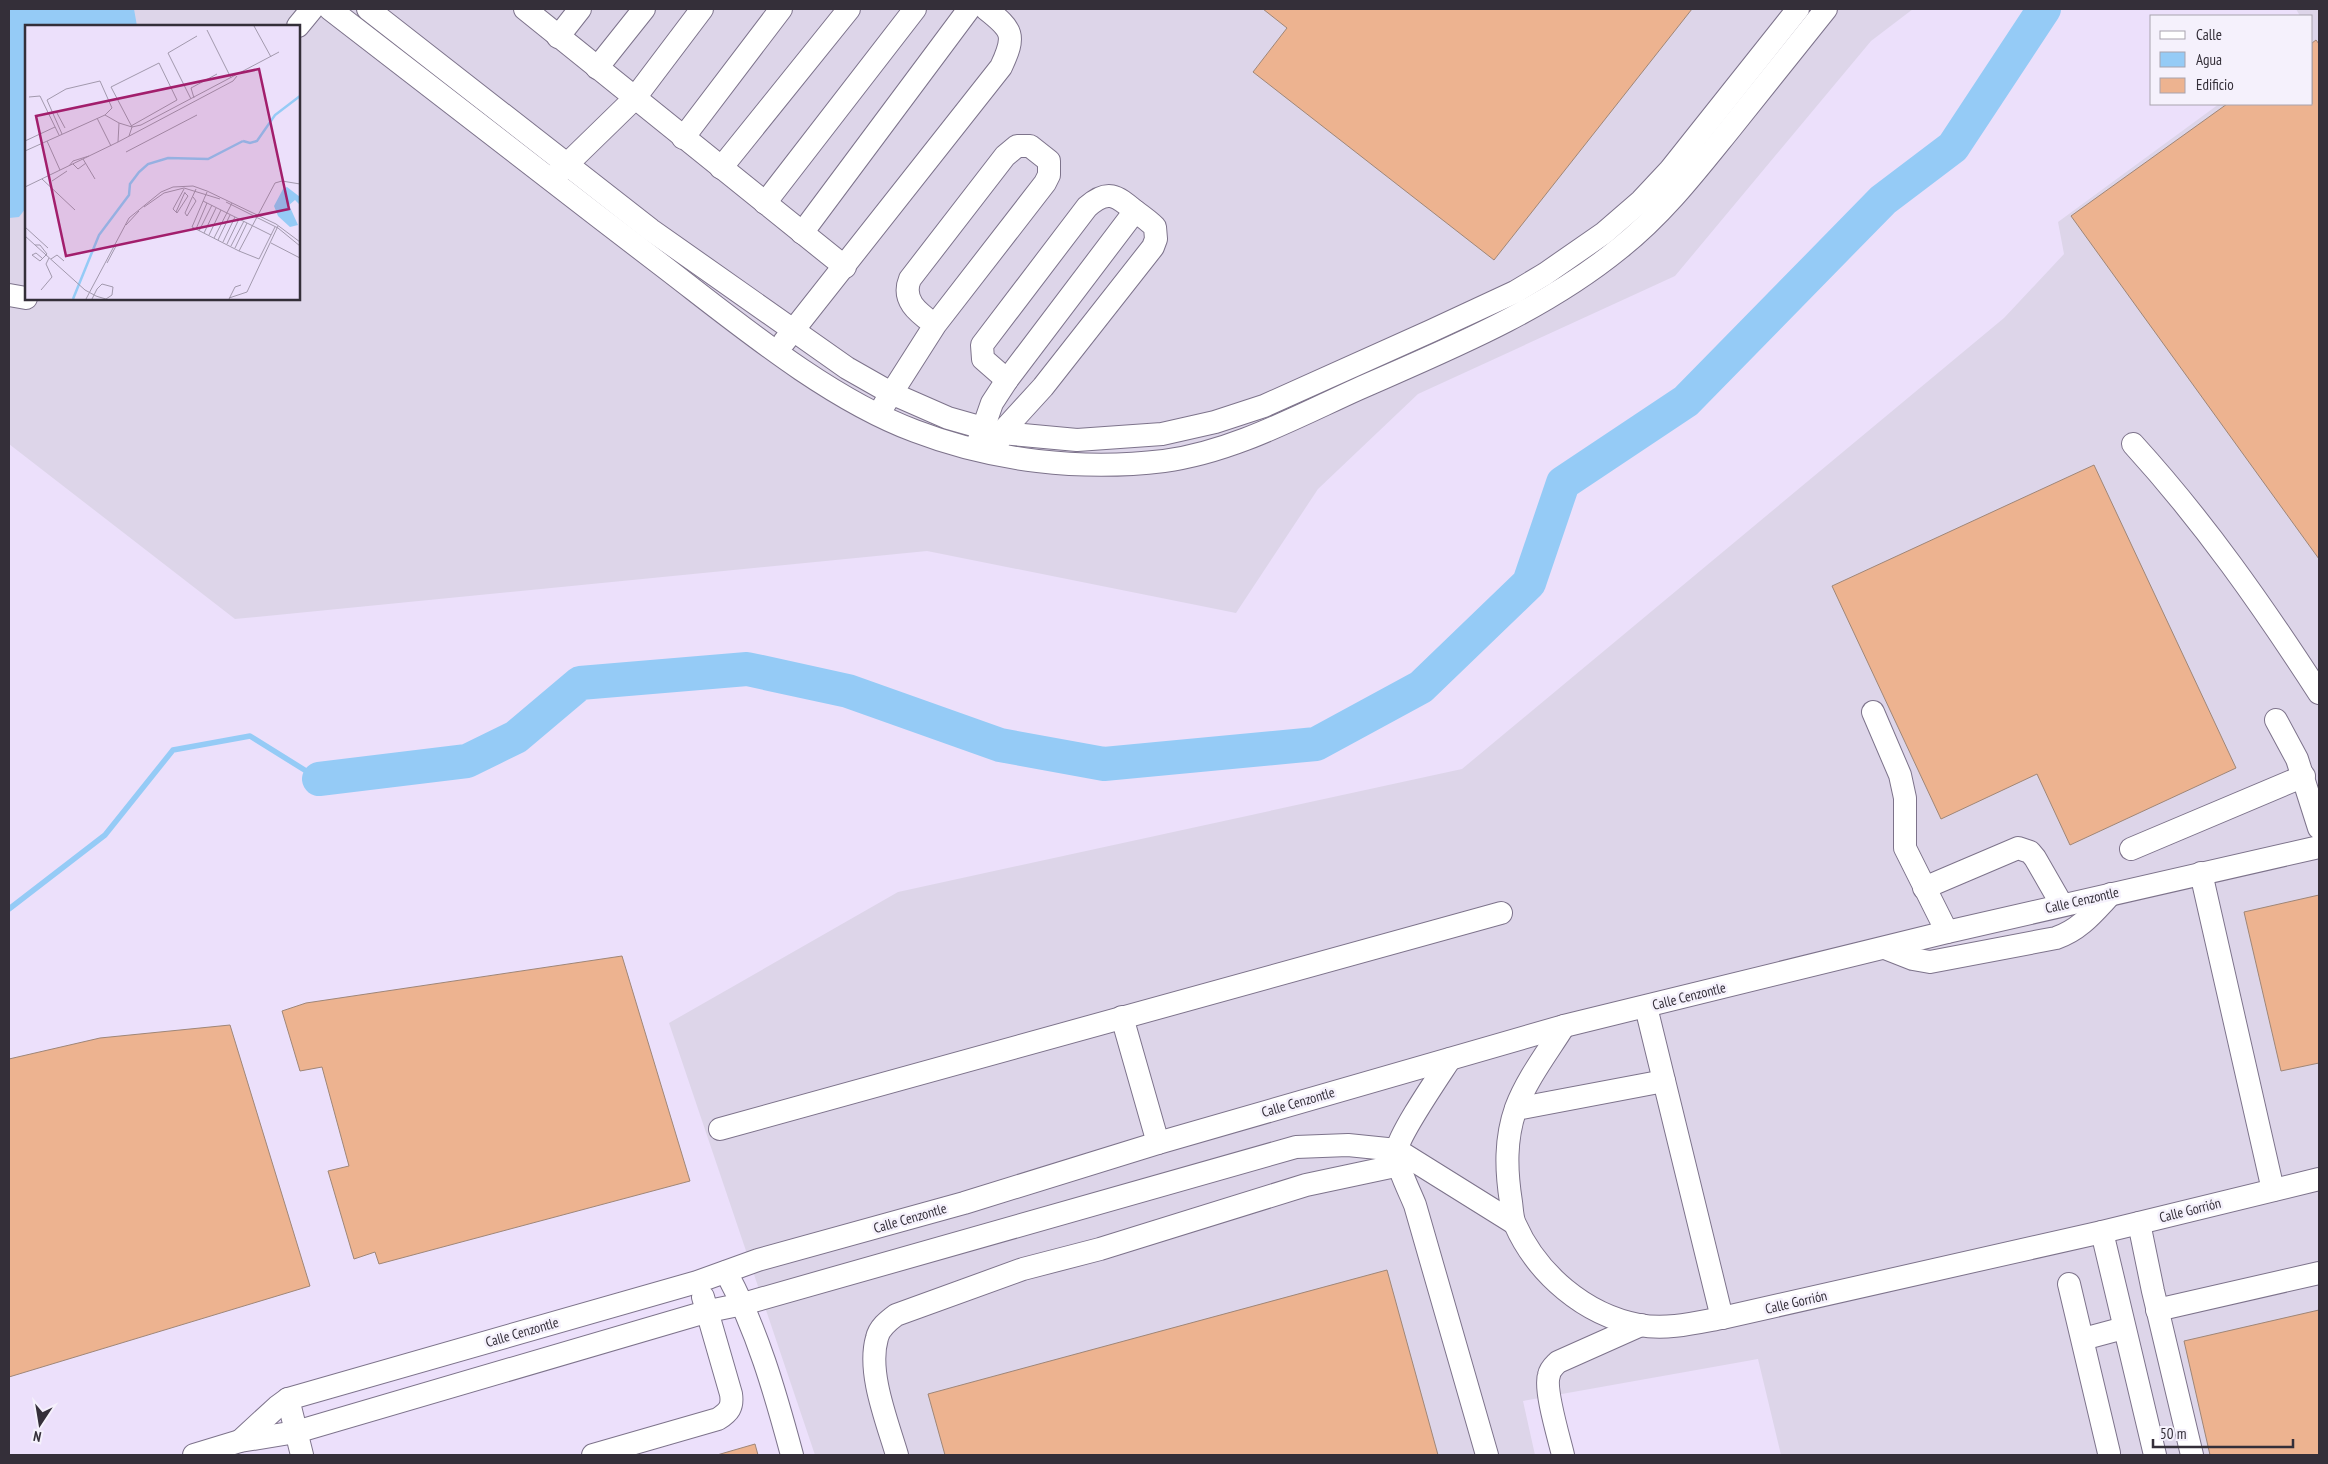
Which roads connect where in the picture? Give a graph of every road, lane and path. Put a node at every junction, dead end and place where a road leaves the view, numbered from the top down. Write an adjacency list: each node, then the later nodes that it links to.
1 (312, 9): 15 (street)
2 (330, 9): 22 (street)
3 (368, 9): 20 (street)
4 (525, 9): 16 (street)
5 (580, 9): 16 (street)
6 (644, 9): 17 (street)
7 (702, 9): 18 (street)
8 (781, 9): 19 (street)
9 (849, 9): 21 (street)
10 (915, 9): 23 (street)
11 (969, 9): 25 (street)
12 (986, 9): 26 (street)
13 (1798, 9): 35 (street)
14 (1826, 9): 37 (street)
15 (299, 25)
16 (558, 37): 17 (street)
17 (597, 68): 18 (street)
18 (634, 99): 19 (street); 20 (street)
19 (683, 138): 21 (street)
20 (568, 164): 22 (street); 30 (street)
21 (721, 168): 23 (street)
22 (551, 180): 31 (street)
23 (765, 203): 25 (street)
24 (1135, 211): 32 (street); 32 (street); 35 (street)
25 (802, 233): 26 (street)
26 (845, 267): 30 (street)
27 (9, 295): 28 (street)
28 (25, 298)
29 (935, 325): 29 (street); 33 (street)
30 (793, 332): 31 (street); 33 (street)
31 (777, 351): 34 (street)
32 (1007, 380): 35 (street)
33 (891, 393): 34 (street); 35 (street)
34 (878, 415): 37 (street)
35 (992, 430): 37 (street)
36 (2133, 444): 38 (street)
37 (985, 452)
38 (2319, 693)
39 (1873, 712): 46 (street)
40 (2276, 720): 41 (street)
41 (2304, 776): 42 (street); 44 (street)
42 (2319, 828)
43 (2319, 847): 45 (street, Calle Cenzontle)
44 (2131, 849)
45 (2201, 873): 47 (street, Calle Cenzontle); 62 (street)
46 (1924, 888): 48 (street); 50 (street)
47 (2111, 894): 48 (street, Calle Cenzontle); 51 (street)
48 (2062, 905): 50 (street, Calle Cenzontle)
49 (1501, 913): 53 (street)
50 (1947, 932): 51 (street, Calle Cenzontle)
51 (1885, 948): 52 (street, Calle Cenzontle)
52 (1646, 1007): 54 (street, Calle Cenzontle); 56 (street)
53 (1122, 1017): 58 (street); 59 (street)
54 (1564, 1026): 55 (street, Calle Cenzontle); 57 (street, Calle Gorrión)
55 (1450, 1059): 59 (street, Calle Cenzontle); 60 (street)
56 (1664, 1081): 57 (street); 73 (street)
57 (1516, 1109): 64 (street, Calle Gorrión)
58 (720, 1129)
59 (1158, 1143): 66 (street, Calle Cenzontle)
60 (1398, 1158): 64 (street); 70 (street); 85 (street); 86 (street)
61 (2319, 1179): 62 (street, Calle Gorrión)
62 (2273, 1190): 63 (street, Calle Gorrión)
63 (2139, 1222): 65 (street, Calle Gorrión); 71 (street)
64 (1514, 1223): 74 (street, Calle Gorrión)
65 (2102, 1232): 73 (street, Calle Gorrión); 75 (street)
66 (726, 1272): 68 (street, Calle Cenzontle); 70 (street)
67 (2319, 1273): 71 (street)
68 (698, 1282): 72 (street); 77 (street, Calle Cenzontle)
69 (2069, 1284): 76 (street)
70 (743, 1304): 72 (street); 84 (street)
71 (2157, 1310): 89 (street)
72 (709, 1311): 78 (street); 83 (street)
73 (1722, 1318): 74 (street, Calle Gorrión)
74 (1641, 1325): 87 (street)
75 (2124, 1328): 76 (street); 88 (street)
76 (2083, 1339): 80 (street)
77 (288, 1399): 78 (street); 79 (street)
78 (296, 1432): 79 (street); 82 (street)
79 (240, 1441): 81 (street)
80 (2109, 1453)
81 (194, 1455)
82 (302, 1455)
83 (593, 1455)
84 (792, 1455)
85 (896, 1455)
86 (1487, 1455)
87 (1563, 1455)
88 (2155, 1455)
89 (2192, 1455)

